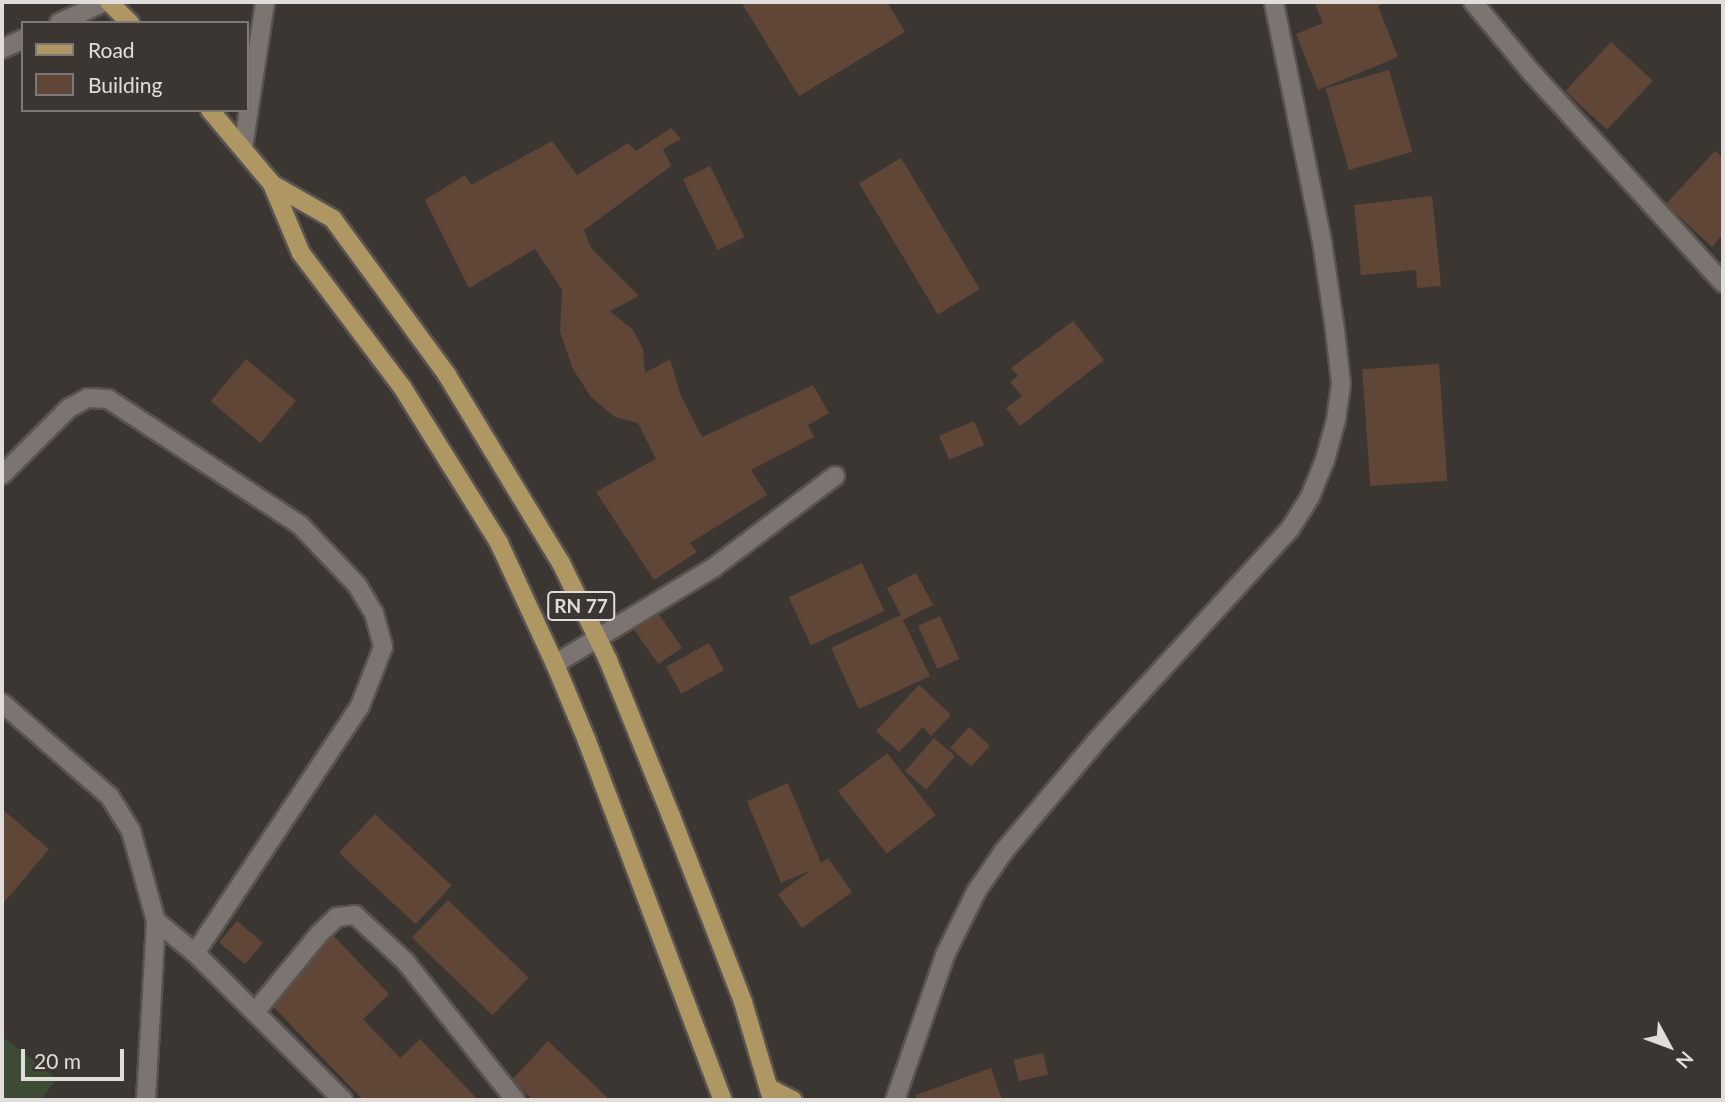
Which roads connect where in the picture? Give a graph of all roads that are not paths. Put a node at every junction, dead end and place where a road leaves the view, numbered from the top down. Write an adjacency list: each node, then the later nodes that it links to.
1 (107, 2): 5 (street); 6 (main road)
2 (265, 2): 10 (street)
3 (1274, 2): 21 (street)
4 (1473, 2): 12 (street)
5 (64, 21)
6 (128, 21)
7 (21, 40): 8 (street)
8 (2, 49)
9 (212, 112): 10 (main road, RN 77)
10 (243, 148): 11 (main road, RN 77)
11 (272, 184): 15 (main road, RN 77); 16 (main road, RN 77)
12 (1723, 283)
13 (2, 475): 19 (street)
14 (835, 476): 15 (street)
15 (597, 638): 16 (street); 22 (main road, RN 77)
16 (555, 664): 26 (main road, RN 77)
17 (2, 703): 18 (street)
18 (156, 921): 19 (street); 23 (street)
19 (195, 953): 20 (street)
20 (255, 1012): 24 (street); 25 (street)
21 (897, 1093): 28 (street)
22 (771, 1094): 27 (main road)
23 (146, 1100)
24 (343, 1100)
25 (515, 1100)
26 (723, 1100)
27 (793, 1100)
28 (885, 1100)

